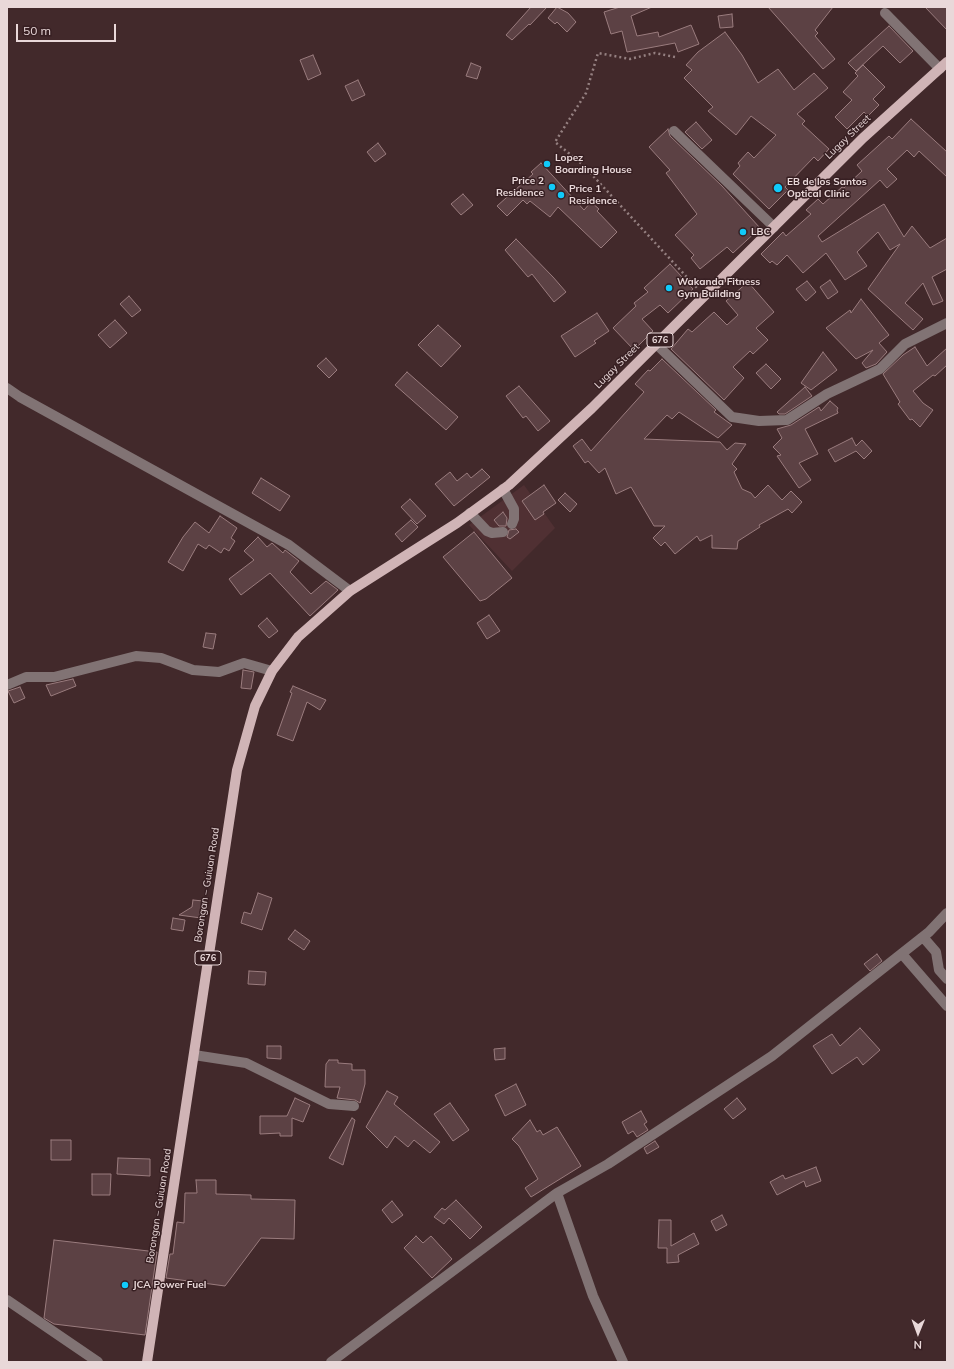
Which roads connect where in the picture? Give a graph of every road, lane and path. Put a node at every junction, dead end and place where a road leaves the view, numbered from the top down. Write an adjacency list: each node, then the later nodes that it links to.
1 (885, 13): 3 (street)
2 (675, 57): 6 (path)
3 (943, 66): 5 (main road, Lugay Street / 676)
4 (674, 130): 5 (street)
5 (774, 227): 6 (main road, Lugay Street / 676)
6 (704, 296): 8 (main road, Lugay Street / 676)
7 (947, 323): 8 (street)
8 (656, 344): 10 (main road, Lugay Street / 676)
9 (7, 388): 14 (street)
10 (502, 489): 11 (main road, Lugay Street / 676); 12 (street)
11 (470, 513): 13 (street); 14 (main road, Lugay Street / 676)
12 (512, 524)
13 (503, 532)
14 (350, 591): 15 (main road, Borongan – Guiuan Road / 676)
15 (272, 671): 16 (street); 22 (main road, Borongan – Guiuan Road / 676)
16 (7, 685)
17 (947, 913): 18 (street)
18 (923, 937): 19 (street); 20 (street)
19 (902, 954): 21 (street); 24 (street)
20 (947, 979)
21 (947, 1006)
22 (194, 1055): 23 (street); 27 (main road, Borongan – Guiuan Road / 676)
23 (354, 1106)
24 (557, 1193): 28 (street); 29 (street)
25 (7, 1300): 26 (street)
26 (98, 1362)
27 (147, 1362)
28 (330, 1362)
29 (623, 1362)

